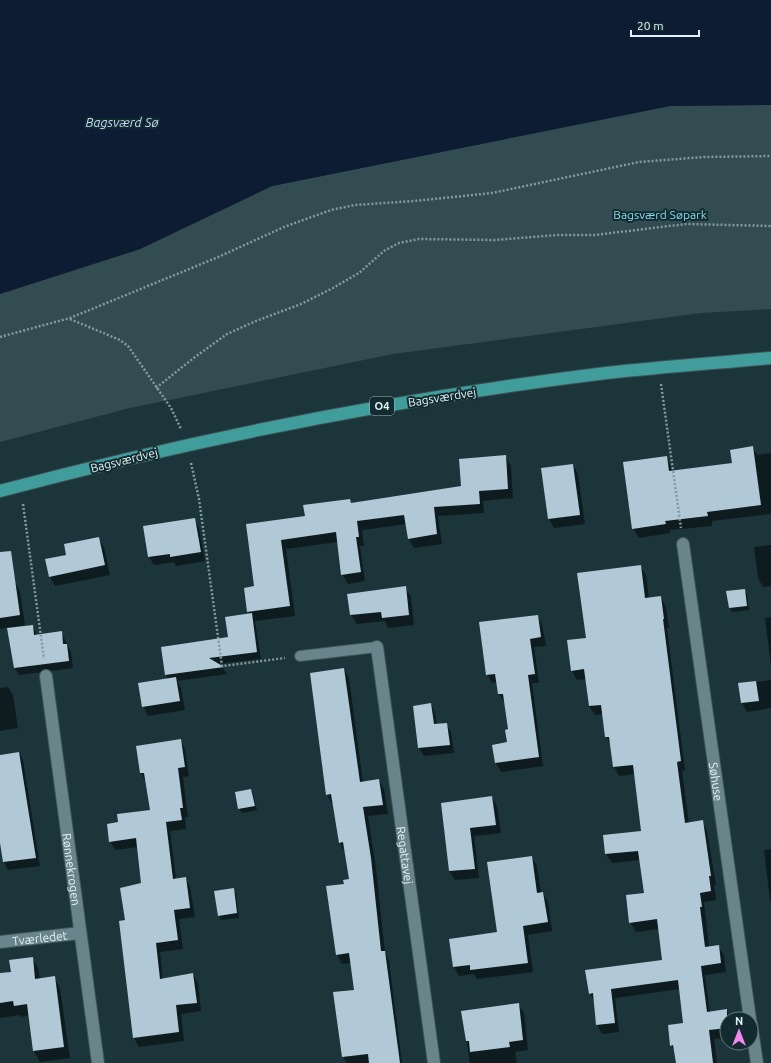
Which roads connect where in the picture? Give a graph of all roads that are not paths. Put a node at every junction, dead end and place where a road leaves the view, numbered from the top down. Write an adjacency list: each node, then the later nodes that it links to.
1 (771, 358): 2 (main road, Bagsværdvej / O4)
2 (0, 491)
3 (683, 544): 9 (street, Søhuse)
4 (377, 647): 5 (lane); 12 (street, Regattavej)
5 (300, 656)
6 (46, 676): 7 (street, Rønnekrogen)
7 (80, 933): 8 (street, Tværledet); 11 (street, Rønnekrogen)
8 (0, 942)
9 (749, 1011)
10 (754, 1051): 13 (street)
11 (98, 1063)
12 (434, 1063)
13 (756, 1063)

